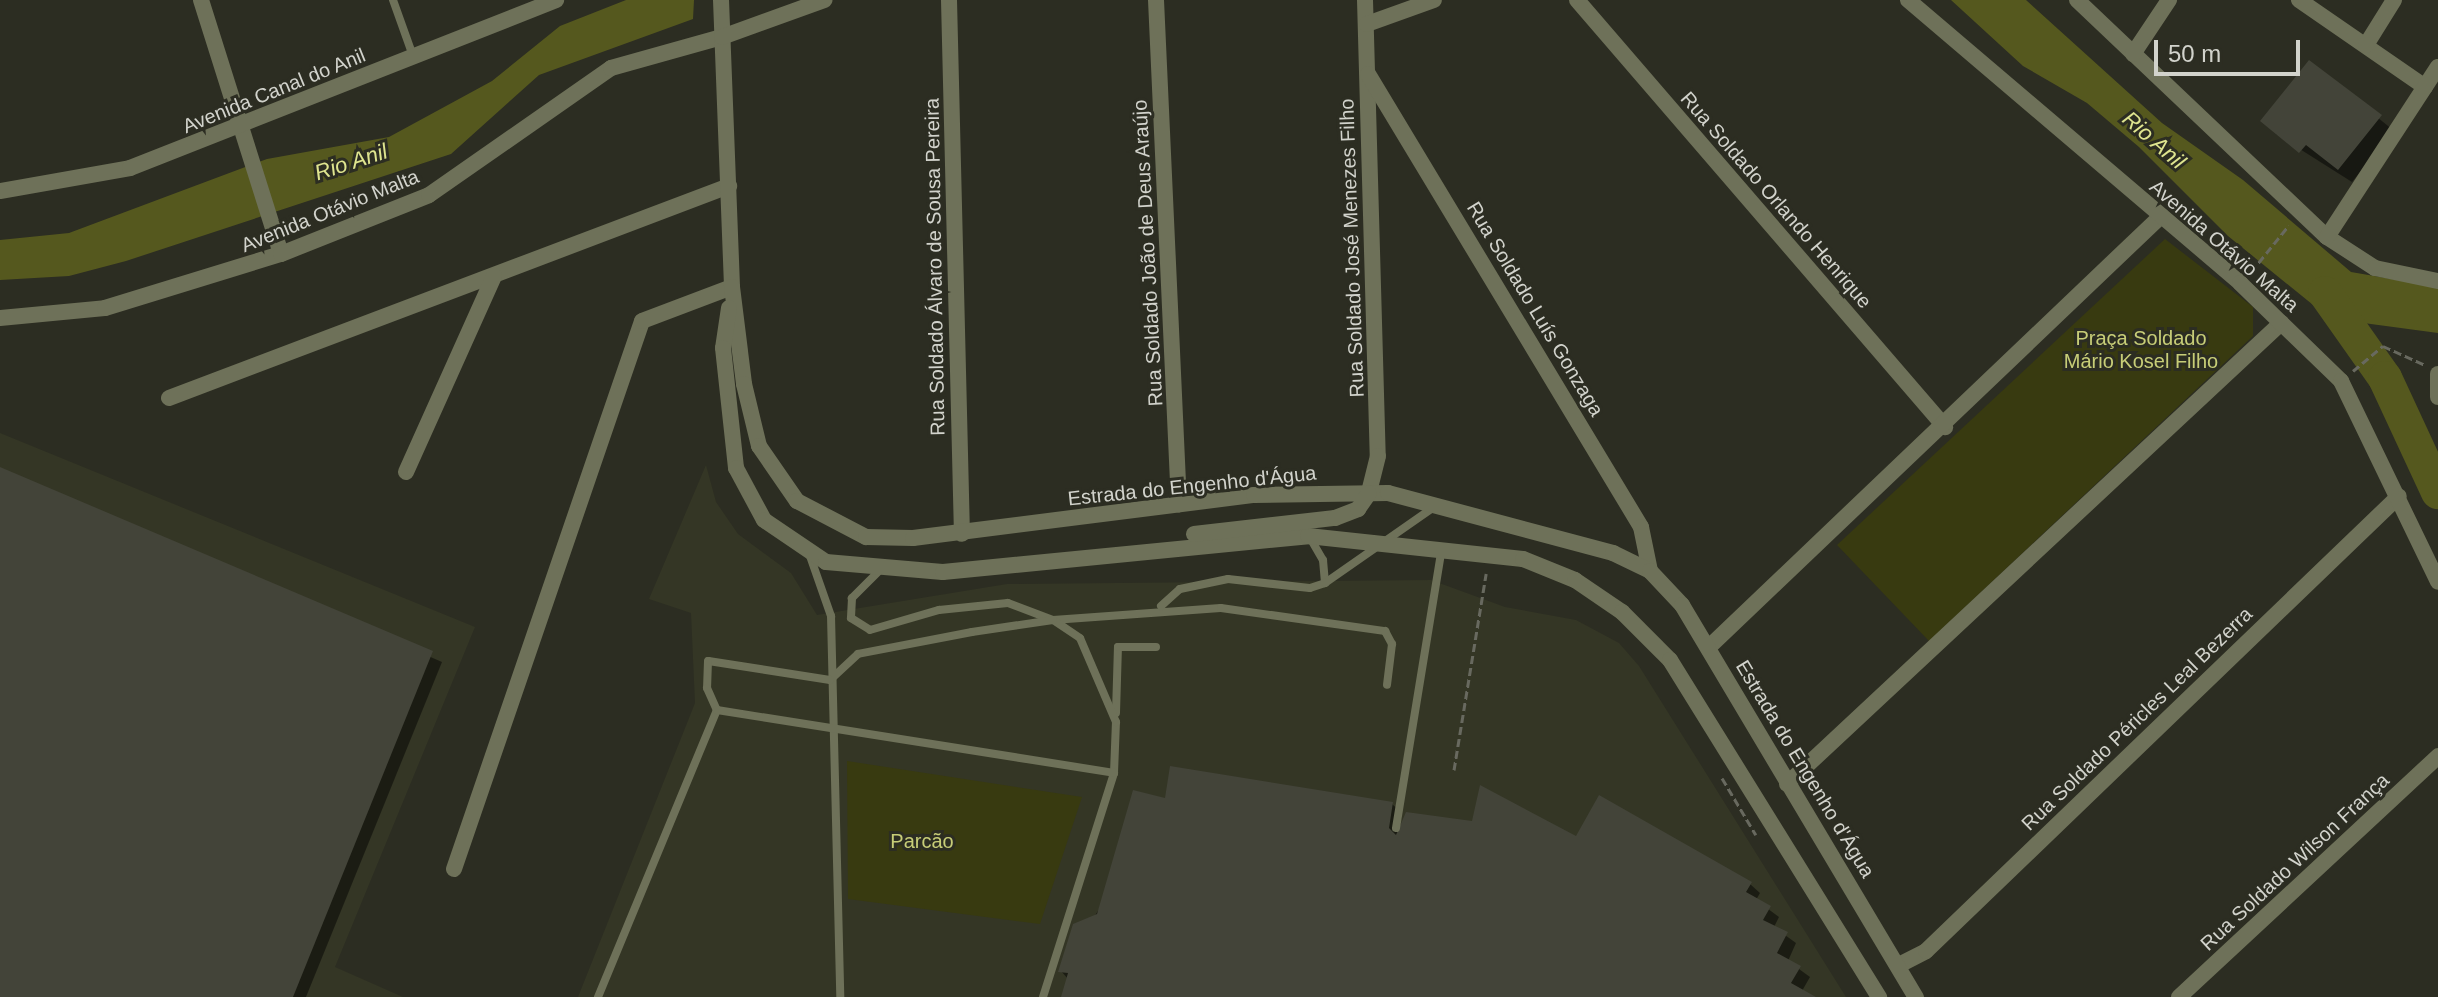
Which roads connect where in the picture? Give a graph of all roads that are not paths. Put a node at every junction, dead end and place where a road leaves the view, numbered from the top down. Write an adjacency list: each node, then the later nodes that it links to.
1 (201, 0): 24 (street)
2 (393, 0): 20 (lane)
3 (556, 0): 20 (street, Avenida Canal do Anil)
4 (721, 0): 17 (street, Estrada do Engenho d'Água)
5 (824, 0): 17 (street, Avenida Otávio Malta)
6 (949, 0): 44 (street, Rua Soldado Álvaro de Sousa Pereira)
7 (1156, 0): 43 (street, Rua Soldado João de Deus Araújo)
8 (1365, 0): 16 (street, Rua Soldado José Menezes Filho)
9 (1434, 0): 16 (street)
10 (1577, 0): 38 (street, Rua Soldado Orlando Henrique)
11 (1908, 0): 27 (street, Avenida Otávio Malta)
12 (2077, 0): 19 (street)
13 (2169, 0): 19 (street)
14 (2299, 0): 18 (street)
15 (2394, 0): 18 (street)
16 (1367, 24): 22 (street, Rua Soldado José Menezes Filho)
17 (722, 30): 25 (street, Estrada do Engenho d'Água); 29 (street, Avenida Otávio Malta)
18 (2366, 45): 23 (street)
19 (2133, 54): 28 (street)
20 (413, 56): 24 (street, Avenida Canal do Anil)
21 (2438, 67): 23 (street)
22 (1368, 74): 40 (street, Rua Soldado José Menezes Filho); 51 (street, Rua Soldado Luís Gonzaga)
23 (2425, 87): 28 (street)
24 (242, 127): 26 (street, Avenida Canal do Anil); 29 (street)
25 (729, 186): 30 (street); 32 (street, Estrada do Engenho d'Água)
26 (0, 191)
27 (2161, 216): 34 (street, Avenida Otávio Malta); 38 (street)
28 (2327, 237): 31 (street)
29 (281, 254): 33 (street, Avenida Otávio Malta)
30 (494, 276): 37 (street); 39 (street)
31 (2438, 281)
32 (732, 287): 44 (street, Estrada do Engenho d'Água); 49 (street, Estrada do Engenho d'Água); 67 (street)
33 (0, 318)
34 (2281, 323): 41 (street, Avenida Otávio Malta); 65 (street)
35 (2438, 374): 36 (street)
36 (2438, 397)
37 (169, 398)
38 (1945, 427): 57 (street)
39 (406, 472)
40 (1369, 493): 42 (street, Estrada do Engenho d'Água); 43 (street, Estrada do Engenho d'Água); 48 (street)
41 (2399, 496): 52 (street, Avenida Otávio Malta); 68 (street, Rua Soldado Péricles Leal Bezerra)
42 (1439, 503): 46 (lane); 51 (street, Estrada do Engenho d'Água)
43 (1179, 504): 44 (street, Estrada do Engenho d'Água)
44 (962, 534)
45 (1308, 536): 46 (street, Estrada do Engenho d'Água); 48 (street, Estrada do Engenho d'Água); 53 (lane)
46 (1385, 543): 47 (street, Estrada do Engenho d'Água); 53 (lane)
47 (1442, 548): 66 (lane); 72 (street, Estrada do Engenho d'Água)
48 (1142, 549): 50 (street, Estrada do Engenho d'Água)
49 (809, 555): 50 (street, Estrada do Engenho d'Água); 58 (lane)
50 (880, 570): 55 (lane)
51 (1650, 571): 57 (street, Estrada do Engenho d'Água)
52 (2438, 582)
53 (1325, 583): 54 (lane)
54 (1160, 607): 55 (lane); 59 (lane)
55 (1053, 620): 58 (lane); 61 (lane)
56 (1156, 647): 61 (lane)
57 (1709, 647): 65 (street, Estrada do Engenho d'Água)
58 (830, 680): 60 (lane); 62 (lane)
59 (1387, 685)
60 (717, 710): 62 (lane); 69 (lane)
61 (1116, 722): 64 (lane)
62 (834, 731): 64 (lane); 70 (lane)
63 (2438, 756): 74 (street, Rua Soldado Wilson França)
64 (1114, 773): 71 (lane)
65 (1787, 784): 68 (street, Estrada do Engenho d'Água)
66 (1396, 828)
67 (454, 869)
68 (1899, 965): 73 (street, Estrada do Engenho d'Água)
69 (598, 997)
70 (840, 997)
71 (1043, 997)
72 (1879, 997)
73 (1916, 997)
74 (2179, 997)

